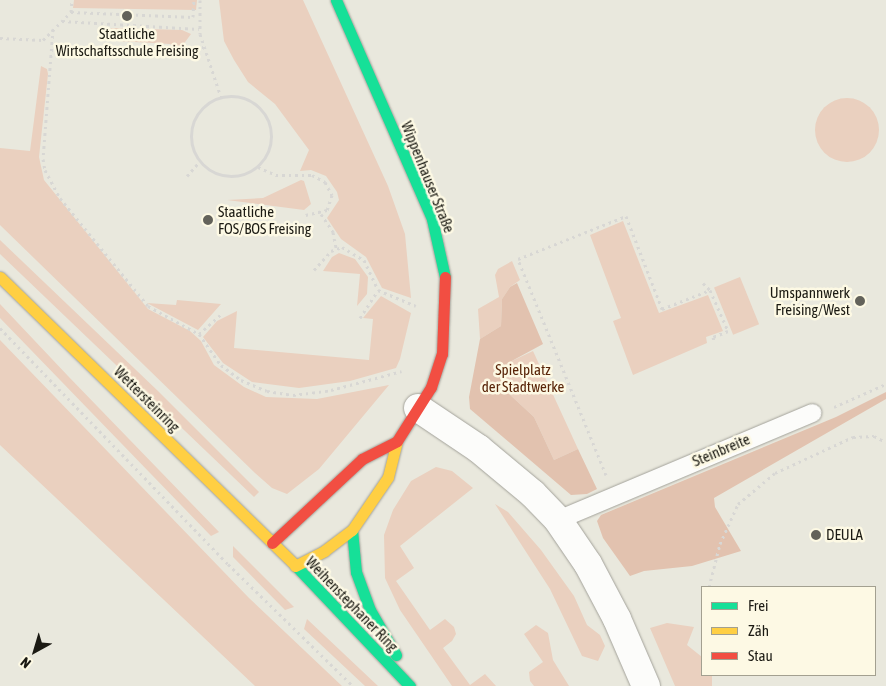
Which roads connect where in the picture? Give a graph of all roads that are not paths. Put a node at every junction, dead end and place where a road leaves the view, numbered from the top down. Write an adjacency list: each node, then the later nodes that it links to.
1 (336, 0): 3 (street, Wippenhauser Straße)
2 (0, 277): 8 (street, Wettersteinring)
3 (418, 408): 5 (street, Wippenhauser Straße); 6 (street)
4 (812, 413): 6 (lane, Steinbreite)
5 (397, 441): 7 (street); 8 (street)
6 (558, 520): 12 (street)
7 (352, 530): 9 (street); 11 (street)
8 (272, 543): 9 (street, Weihenstephaner Ring)
9 (295, 566): 10 (street, Weihenstephaner Ring)
10 (410, 686)
11 (414, 686)
12 (646, 686)

